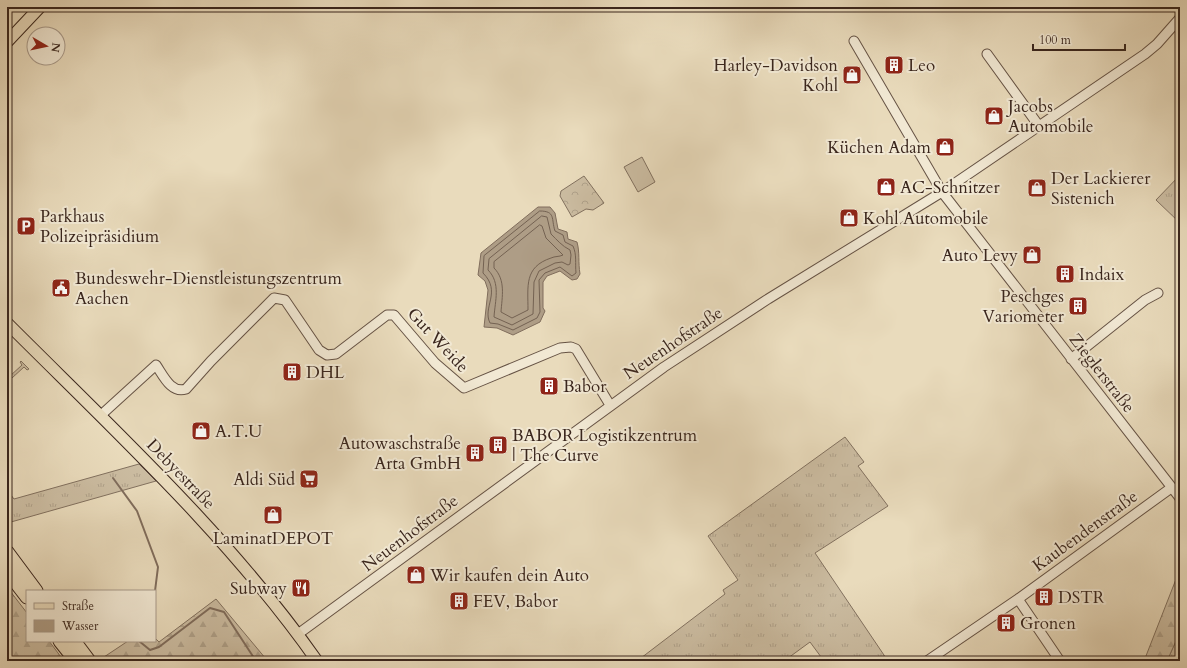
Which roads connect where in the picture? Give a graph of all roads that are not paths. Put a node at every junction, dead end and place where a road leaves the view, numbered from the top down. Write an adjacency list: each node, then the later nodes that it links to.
1 (40, 7): 4 (main road)
2 (1180, 18): 6 (street, Neuenhofstraße)
3 (854, 41): 7 (street, Zieglerstraße)
4 (7, 42)
5 (987, 54): 6 (street)
6 (1039, 126): 7 (street, Neuenhofstraße)
7 (942, 192): 10 (street, Zieglerstraße); 11 (street, Neuenhofstraße)
8 (1158, 293): 10 (street)
9 (7, 323): 12 (main road, Debyestraße)
10 (1071, 359): 13 (street, Zieglerstraße)
11 (610, 405): 12 (street, Gut Weide); 20 (street, Neuenhofstraße)
12 (100, 416): 20 (main road, Debyestraße)
13 (1171, 488): 14 (street, Zieglerstraße); 19 (street, Kaubendenstraße)
14 (1180, 498)
15 (7, 552): 17 (highway)
16 (7, 571): 18 (highway)
17 (35, 590)
18 (26, 596)
19 (1018, 599): 26 (street, Kaubendenstraße); 27 (street)
20 (298, 634): 25 (main road, Debyestraße)
21 (61, 642): 23 (highway)
22 (75, 642): 24 (highway)
23 (76, 661)
24 (89, 661)
25 (317, 661)
26 (927, 661)
27 (1060, 661)

